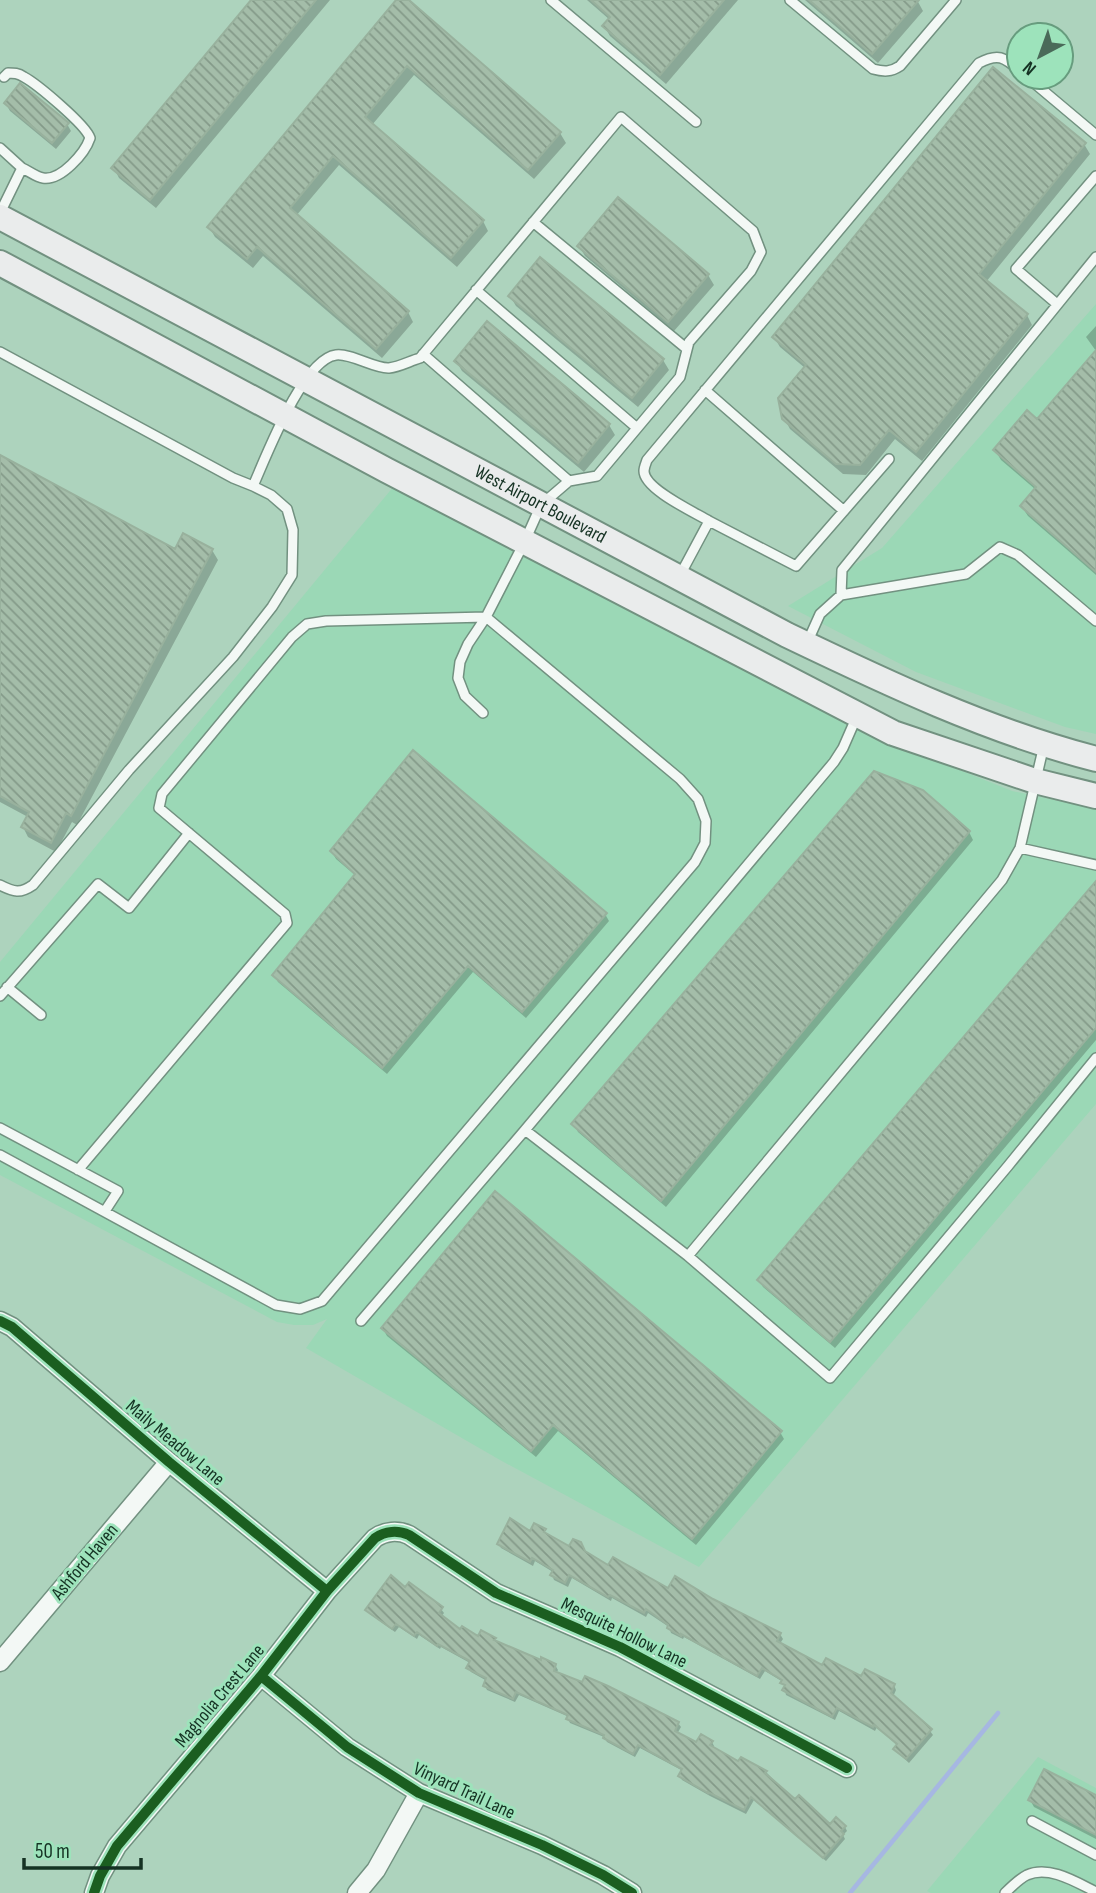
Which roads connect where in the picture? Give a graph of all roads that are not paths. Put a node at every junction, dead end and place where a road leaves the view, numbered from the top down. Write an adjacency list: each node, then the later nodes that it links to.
1 (551, 0): 7 (lane)
2 (790, 0): 3 (lane)
3 (956, 0)
4 (1005, 58): 22 (lane)
5 (1, 78): 10 (lane)
6 (1044, 91): 8 (lane)
7 (696, 122)
8 (1096, 135)
9 (0, 148): 10 (lane)
10 (22, 168): 12 (lane)
11 (1096, 176): 17 (lane)
12 (0, 215): 21 (main road, West Airport Boulevard)
13 (533, 222): 16 (lane); 18 (lane); 18 (lane)
14 (1096, 257): 17 (lane)
15 (0, 263): 23 (main road)
16 (476, 290): 20 (lane); 24 (lane)
17 (1057, 304): 33 (lane)
18 (687, 349): 24 (lane)
19 (0, 352): 27 (lane)
20 (423, 354): 21 (lane); 26 (lane)
21 (306, 380): 23 (lane); 28 (main road, West Airport Boulevard)
22 (705, 390): 29 (lane); 30 (lane)
23 (284, 416): 27 (lane); 31 (main road)
24 (637, 428): 26 (lane)
25 (889, 458): 29 (lane)
26 (569, 481): 28 (lane)
27 (253, 486): 46 (lane)
28 (541, 505): 31 (lane); 32 (main road, West Airport Boulevard)
29 (844, 510): 30 (lane)
30 (709, 521): 32 (lane)
31 (524, 543): 34 (lane); 38 (main road)
32 (678, 578): 36 (main road, West Airport Boulevard)
33 (841, 595): 35 (lane); 36 (lane)
34 (486, 617): 37 (lane); 43 (lane); 55 (lane)
35 (1096, 621)
36 (806, 645): 39 (main road, West Airport Boulevard)
37 (483, 713)
38 (858, 715): 41 (main road); 52 (lane)
39 (1044, 744): 40 (main road, West Airport Boulevard); 41 (lane)
40 (1096, 759)
41 (1035, 781): 42 (main road); 44 (lane)
42 (1096, 796)
43 (189, 833): 47 (lane); 54 (lane)
44 (1020, 848): 45 (lane); 56 (lane)
45 (1096, 865)
46 (0, 885)
47 (7, 987): 48 (lane); 49 (lane)
48 (0, 996)
49 (41, 1015)
50 (1096, 1058): 56 (lane)
51 (0, 1128): 54 (lane)
52 (525, 1130): 56 (lane); 58 (lane)
53 (0, 1155): 55 (lane)
54 (78, 1170): 55 (lane)
55 (105, 1211)
56 (688, 1256)
57 (0, 1321): 59 (street, Maily Meadow Lane)
58 (361, 1321)
59 (169, 1462): 61 (street, Maily Meadow Lane); 62 (street, Ashford Haven)
60 (387, 1533): 61 (street, Magnolia Crest Lane); 64 (street, Mesquite Hollow Lane)
61 (327, 1591): 63 (street, Magnolia Crest Lane)
62 (0, 1662)
63 (261, 1676): 65 (street, Vinyard Trail Lane); 69 (street, Magnolia Crest Lane)
64 (848, 1768)
65 (419, 1793): 70 (street); 71 (street, Vinyard Trail Lane)
66 (1032, 1821): 67 (lane)
67 (1096, 1855)
68 (1096, 1892): 72 (lane)
69 (94, 1893)
70 (357, 1893)
71 (632, 1893)
72 (1004, 1893)

